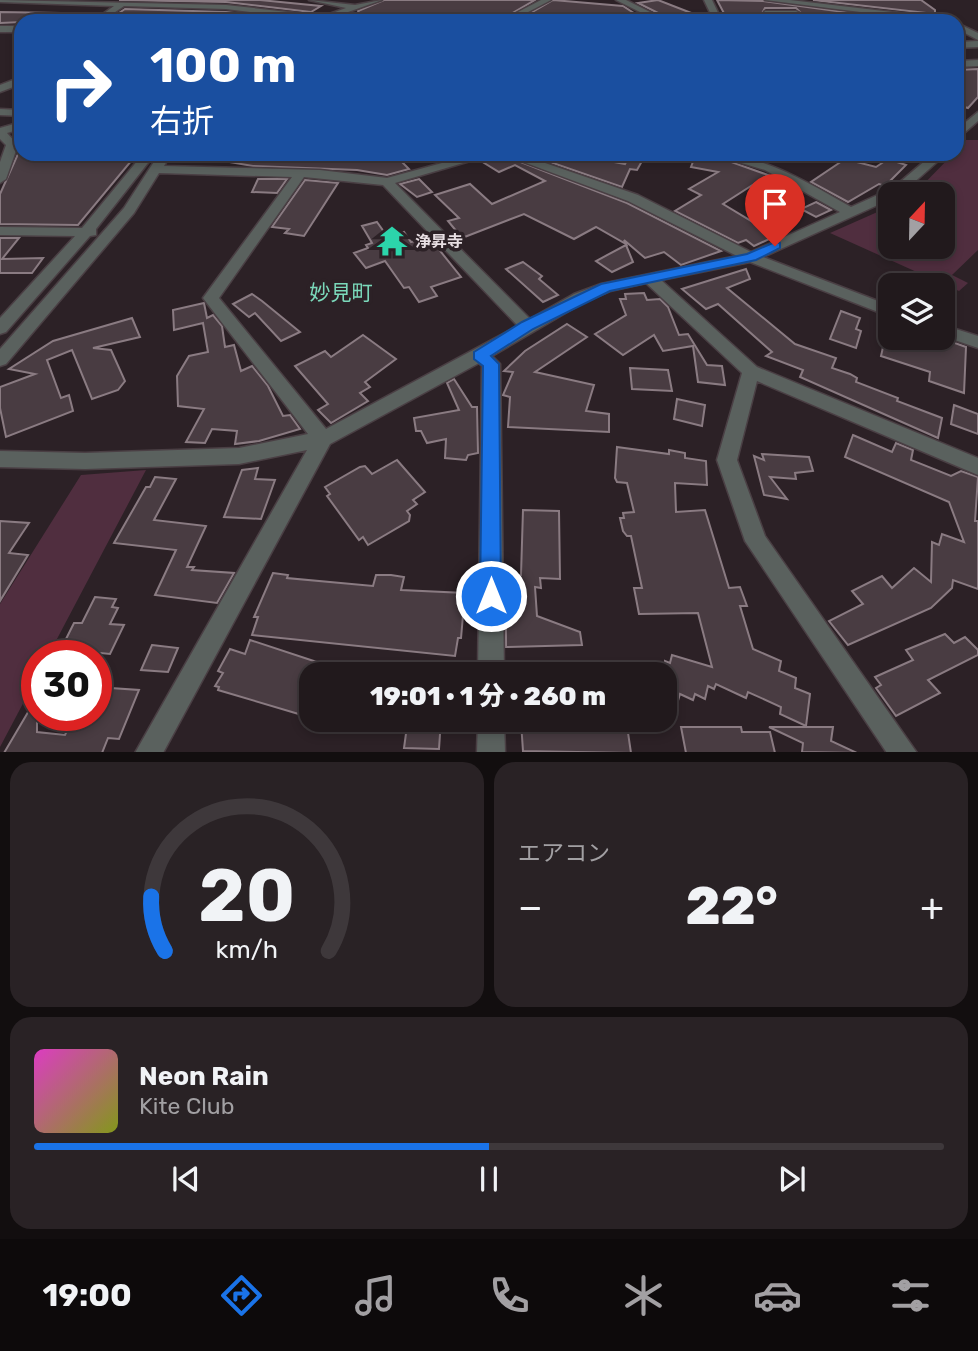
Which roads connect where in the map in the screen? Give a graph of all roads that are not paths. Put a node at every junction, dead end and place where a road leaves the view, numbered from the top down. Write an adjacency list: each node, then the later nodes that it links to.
1 (0, 0): 11 (street)
2 (132, 0): 11 (street)
3 (238, 0): 13 (street)
4 (313, 0): 14 (street)
5 (378, 0): 14 (street)
6 (390, 0): 21 (street)
7 (547, 0): 22 (street)
8 (621, 0): 23 (street)
9 (769, 0): 10 (street)
10 (782, 1): 15 (street); 16 (street)
11 (121, 4): 13 (street); 17 (street)
12 (919, 6): 26 (street)
13 (226, 7): 18 (street); 19 (street)
14 (357, 7): 20 (street)
15 (836, 8): 16 (street); 25 (street)
16 (788, 13): 24 (street)
17 (107, 14)
18 (211, 14)
19 (286, 14)
20 (341, 14)
21 (345, 14)
22 (519, 14)
23 (650, 14)
24 (783, 14)
25 (895, 14)
26 (936, 14)
27 (978, 115): 28 (street)
28 (964, 128)
29 (0, 132): 38 (street)
30 (143, 161): 42 (street)
31 (160, 161): 36 (street)
32 (463, 161): 39 (street)
33 (529, 161): 44 (street)
34 (745, 161): 40 (street)
35 (932, 161): 40 (street)
36 (155, 169): 37 (street); 43 (street)
37 (301, 173): 39 (street); 54 (street)
38 (0, 179)
39 (387, 182): 47 (street)
40 (848, 211): 44 (street)
41 (0, 231): 42 (street)
42 (86, 232): 43 (street); 48 (street)
43 (109, 232): 52 (street)
44 (751, 257): 45 (street); 46 (street)
45 (649, 278): 47 (street); 53 (street)
46 (878, 307)
47 (527, 326): 51 (street)
48 (0, 328)
49 (955, 334): 50 (street)
50 (978, 342)
51 (480, 355): 54 (street); 57 (street)
52 (0, 360)
53 (751, 371): 56 (street); 61 (street)
54 (323, 439): 55 (street); 59 (street)
55 (0, 459)
56 (978, 467)
57 (491, 662)
58 (491, 732): 60 (street)
59 (148, 752)
60 (491, 752)
61 (904, 752)

